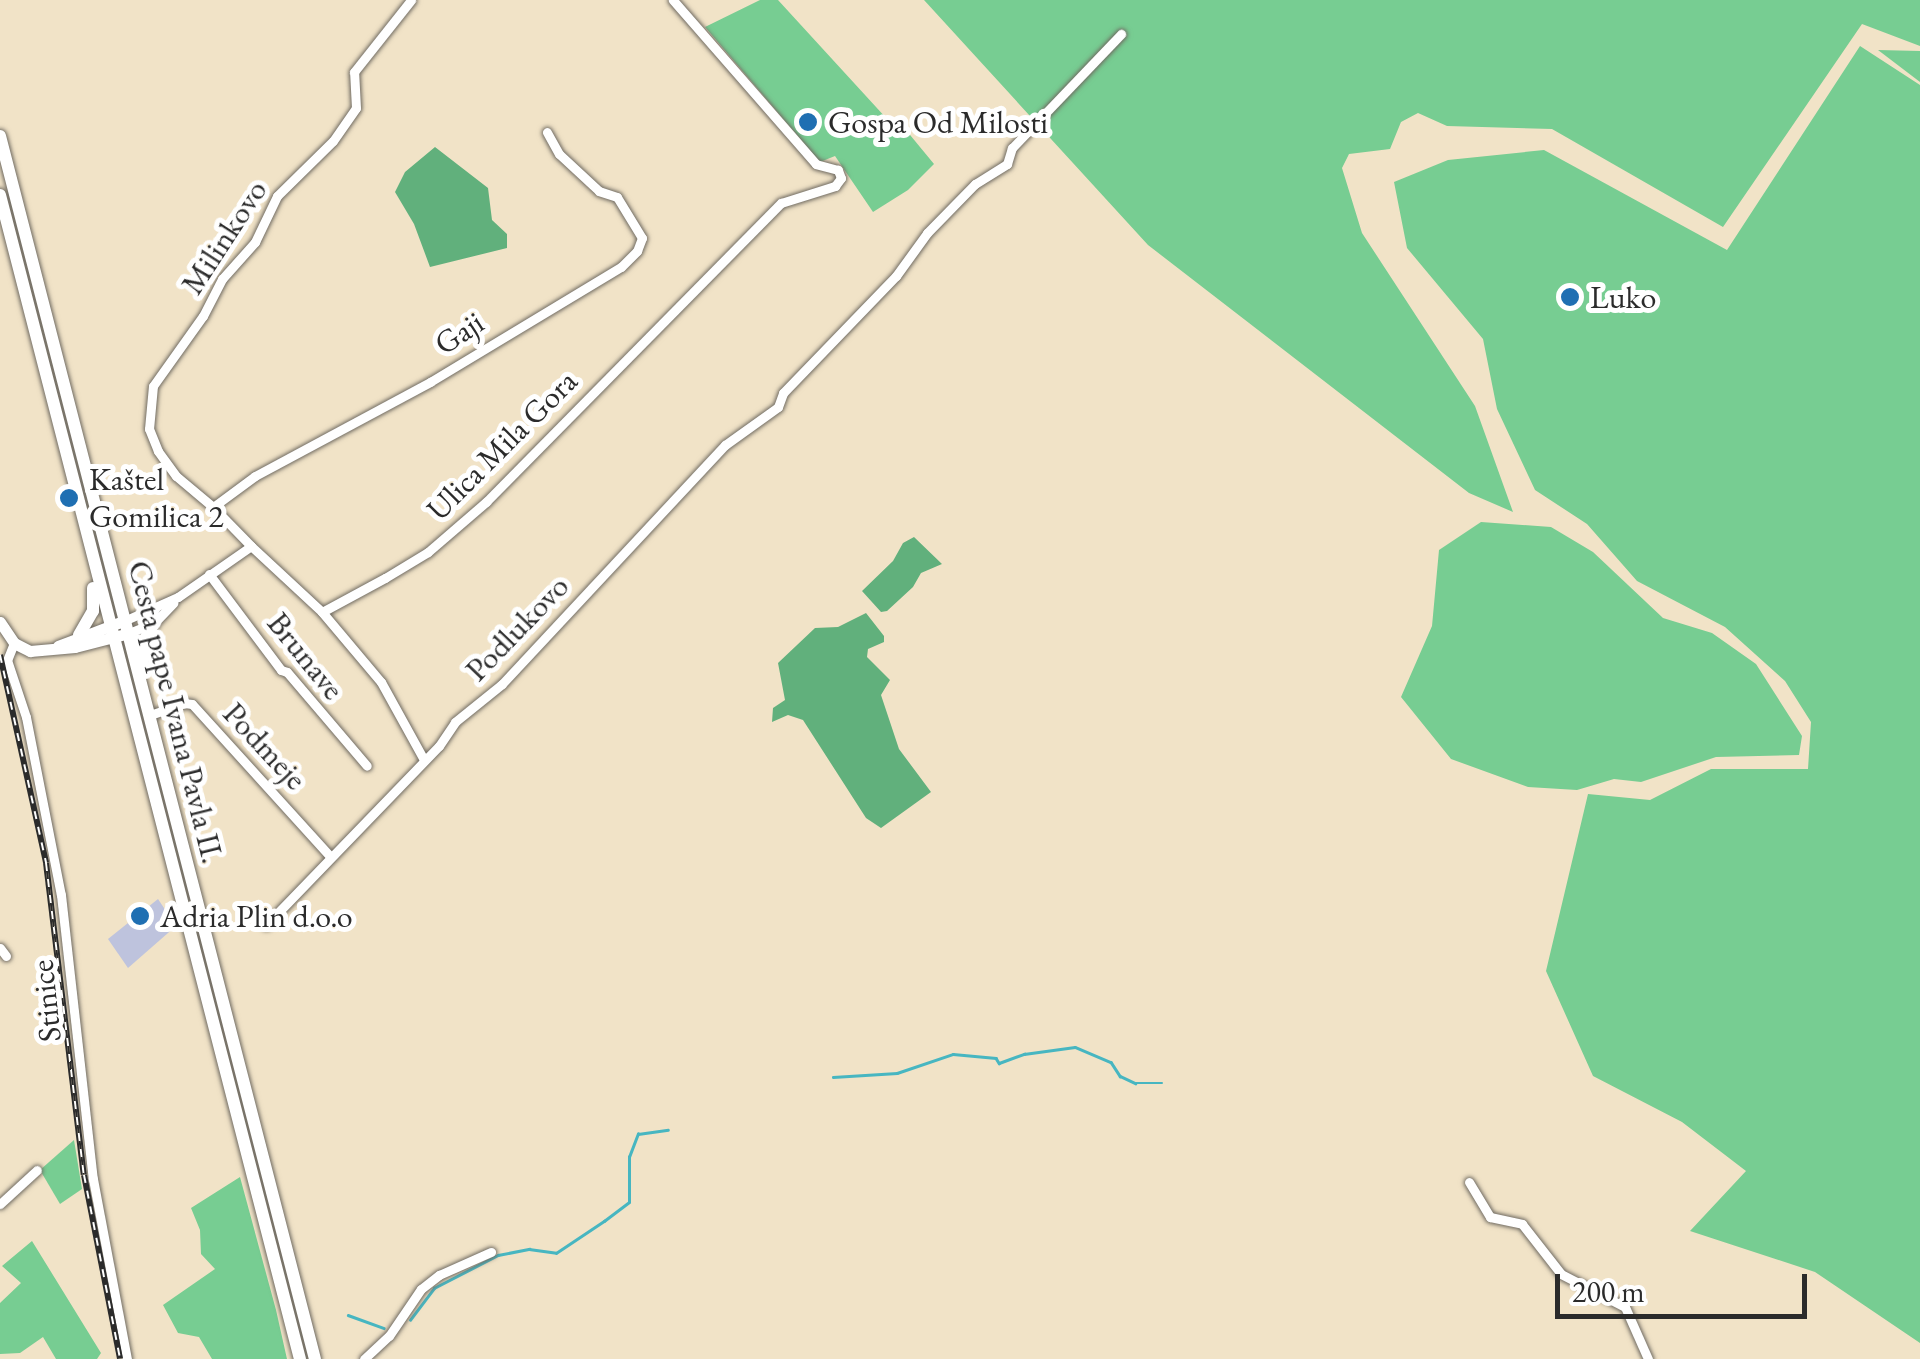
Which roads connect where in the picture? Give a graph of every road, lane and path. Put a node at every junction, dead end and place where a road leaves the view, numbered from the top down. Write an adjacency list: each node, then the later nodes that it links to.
1 (411, 0): 7 (street, Milinkovo)
2 (673, 0): 12 (street, Ulica Mila Gora)
3 (1121, 34): 22 (street, Podlukovo)
4 (547, 132): 7 (street, Gaji)
5 (0, 136): 15 (main road, Cesta pape Ivana Pavla II.)
6 (0, 195): 9 (main road, Cesta pape Ivana Pavla II.)
7 (213, 507): 8 (street)
8 (252, 546): 10 (street); 12 (street)
9 (95, 570): 16 (main road, Cesta pape Ivana Pavla II.); 17 (main road)
10 (209, 574): 11 (street); 23 (street, Brunave)
11 (178, 597): 14 (street); 15 (street)
12 (322, 612): 22 (street)
13 (0, 622): 18 (street)
14 (154, 623): 15 (street); 20 (main road)
15 (128, 627): 16 (street); 20 (main road, Cesta pape Ivana Pavla II.)
16 (111, 631): 17 (street); 19 (street); 30 (main road, Cesta pape Ivana Pavla II.)
17 (79, 636): 19 (street)
18 (14, 643): 19 (street); 31 (street, Stinice)
19 (49, 650)
20 (140, 678): 21 (main road, Cesta pape Ivana Pavla II.)
21 (150, 715): 24 (street, Podmeje); 34 (main road, Cesta pape Ivana Pavla II.)
22 (424, 760): 24 (street, Podlukovo)
23 (367, 766)
24 (330, 856): 25 (street, Podlukovo)
25 (266, 924)
26 (37, 1170): 28 (street)
27 (1469, 1182): 36 (street)
28 (0, 1204)
29 (491, 1252): 35 (street)
30 (289, 1319): 32 (main road); 33 (main road, Cesta pape Ivana Pavla II.)
31 (127, 1359)
32 (292, 1359)
33 (300, 1359)
34 (318, 1359)
35 (364, 1359)
36 (1648, 1359)

